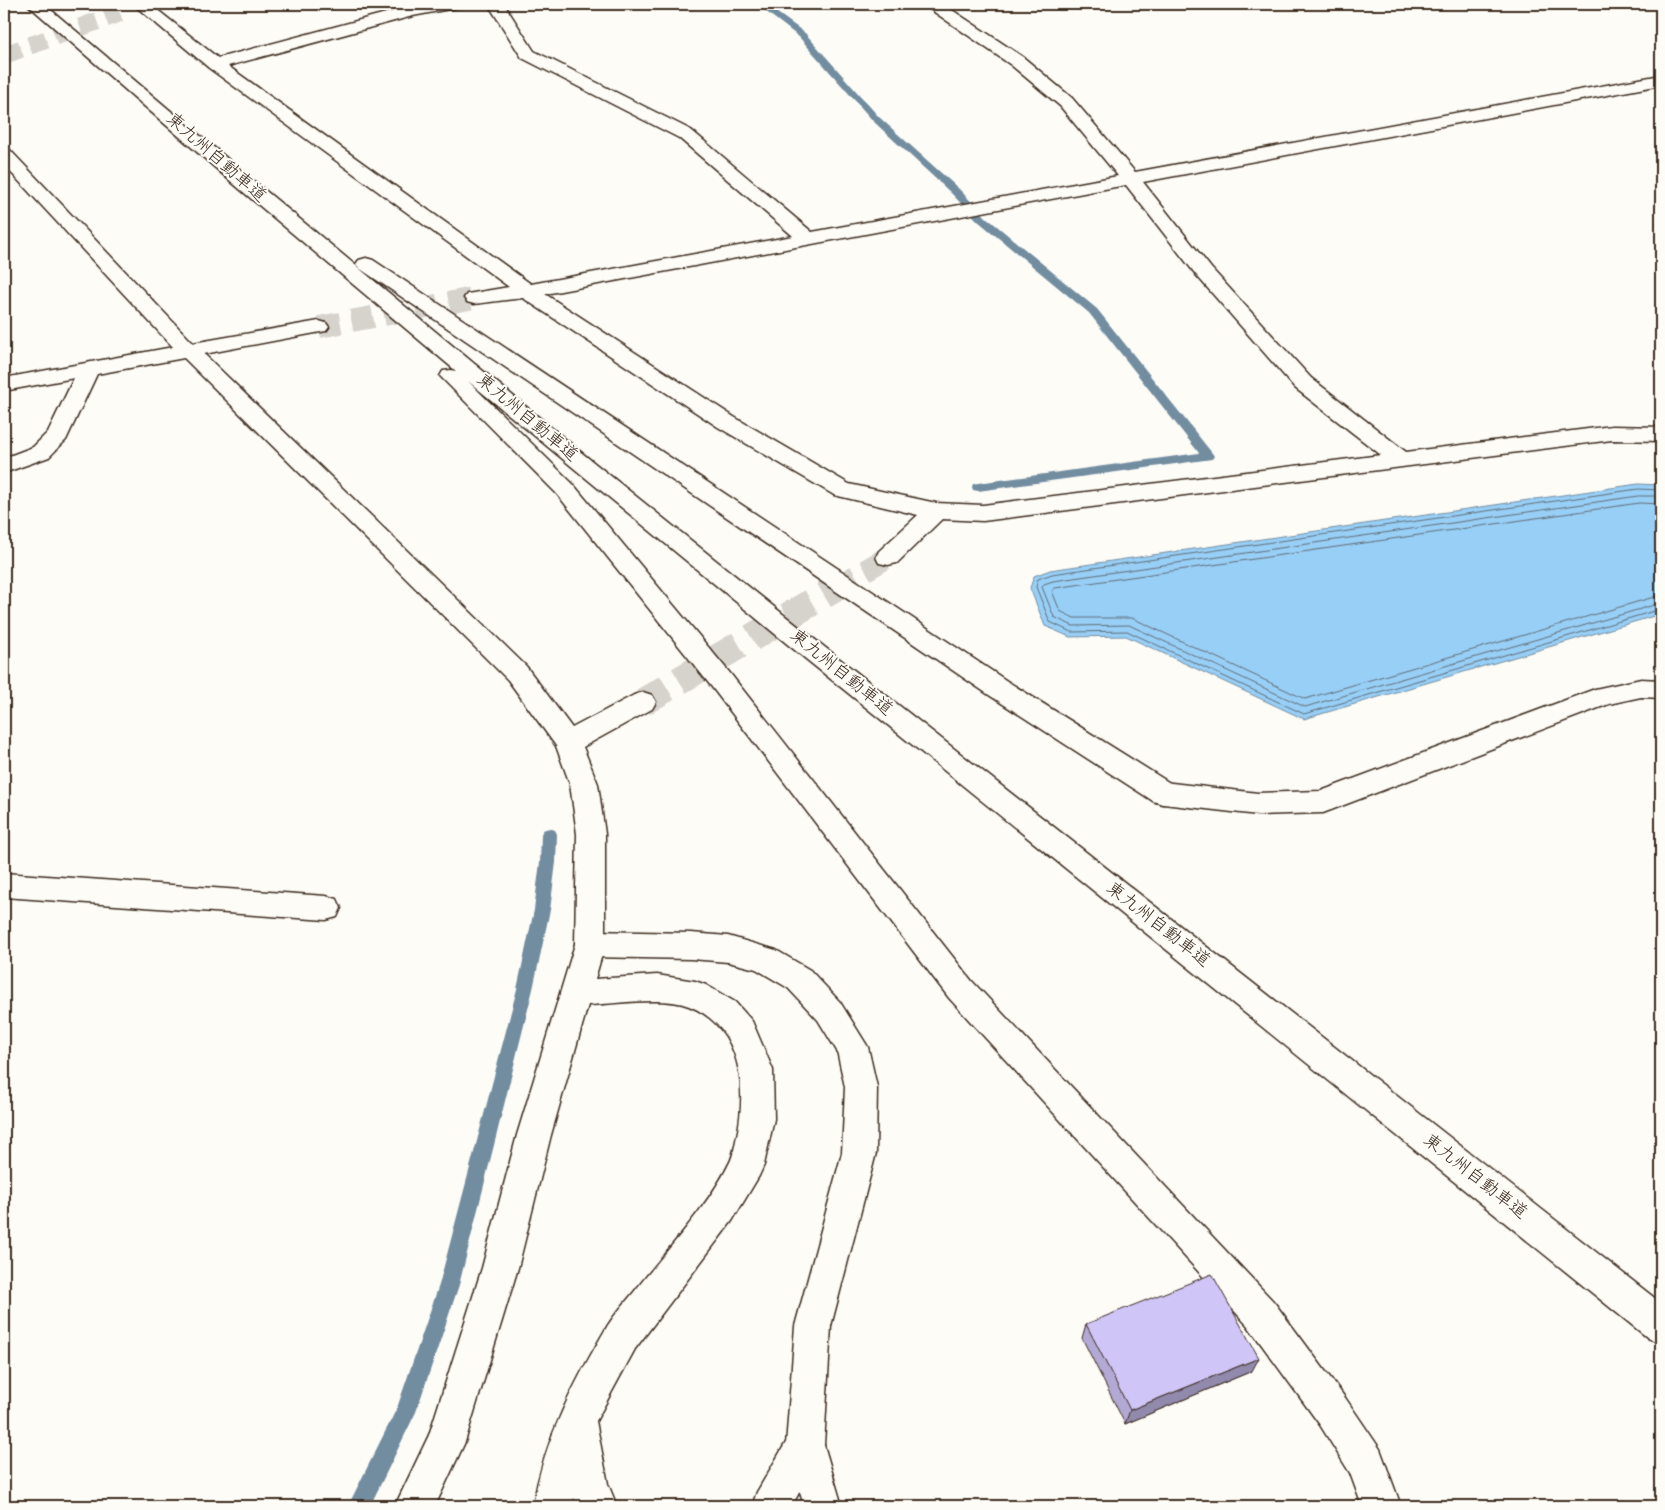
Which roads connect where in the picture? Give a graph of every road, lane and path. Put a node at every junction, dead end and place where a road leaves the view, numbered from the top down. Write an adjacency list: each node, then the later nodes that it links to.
1 (35, 4): 8 (main road, 東九州自動車道)
2 (454, 4): 6 (main road)
3 (496, 4): 12 (main road)
4 (933, 4): 10 (main road)
5 (137, 6): 6 (main road)
6 (215, 64): 13 (main road)
7 (1661, 80): 10 (main road)
8 (142, 94): 11 (main road, 東九州自動車道); 39 (main road)
9 (4, 154): 16 (main road)
10 (1130, 178): 12 (main road); 20 (main road)
11 (242, 181): 24 (main road); 31 (main road, 東九州自動車道)
12 (808, 239): 13 (main road)
13 (527, 290): 14 (main road); 22 (main road)
14 (474, 298)
15 (319, 327): 16 (main road)
16 (188, 350): 17 (main road); 26 (main road)
17 (89, 368): 18 (main road); 21 (main road)
18 (4, 384)
19 (1661, 434): 20 (main road)
20 (1402, 460): 22 (main road)
21 (4, 466)
22 (936, 511): 23 (main road)
23 (888, 557)
24 (1661, 689)
25 (643, 702): 26 (main road)
26 (568, 743): 29 (main road)
27 (4, 886): 28 (main road)
28 (326, 908)
29 (590, 944): 30 (main road); 33 (main road)
30 (576, 993): 32 (main road); 34 (main road)
31 (1661, 1325)
32 (577, 1418): 35 (main road); 36 (main road)
33 (805, 1445): 37 (main road); 38 (main road)
34 (414, 1506)
35 (553, 1506)
36 (598, 1506)
37 (771, 1506)
38 (823, 1506)
39 (1381, 1506)

